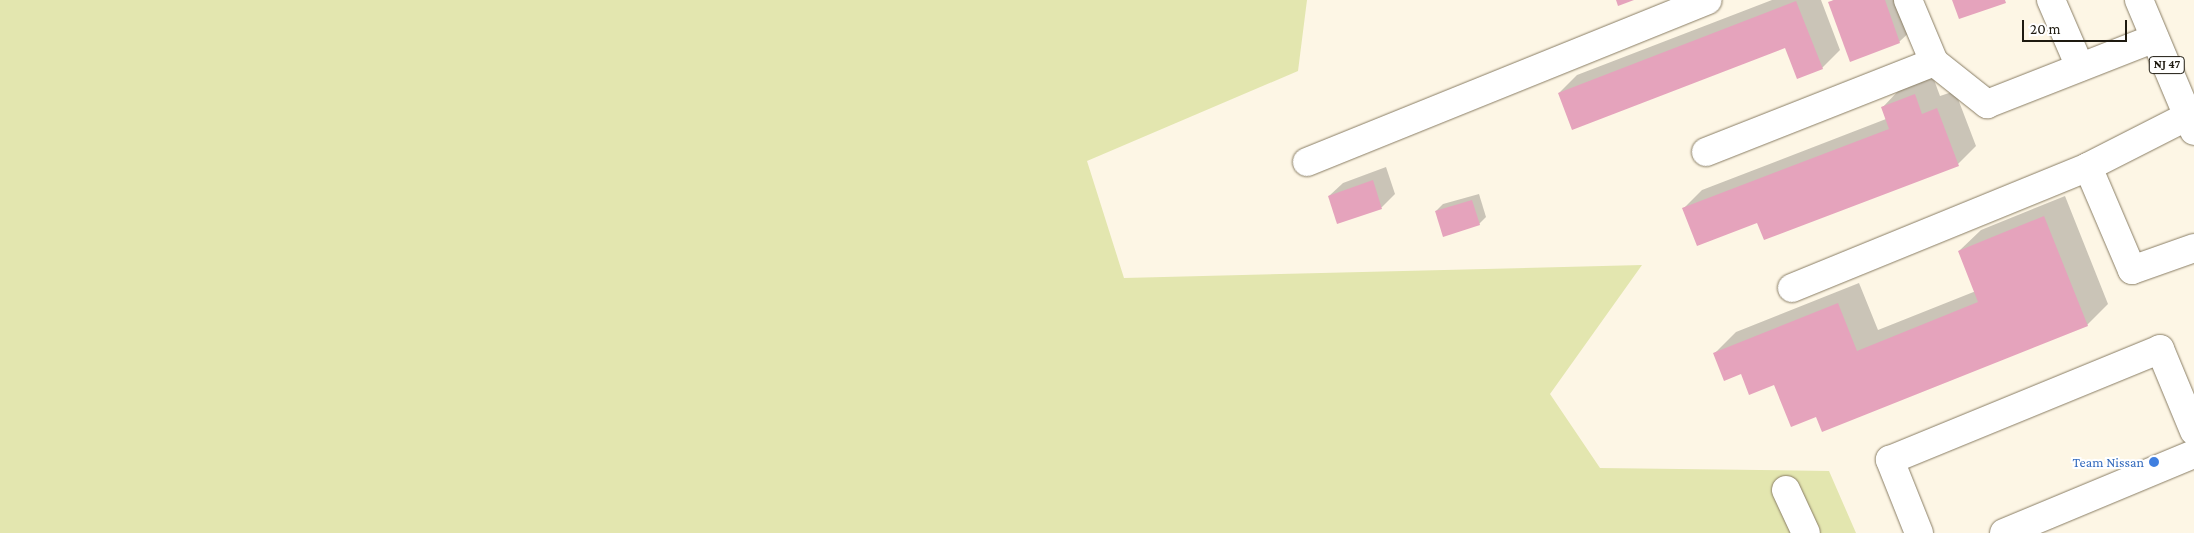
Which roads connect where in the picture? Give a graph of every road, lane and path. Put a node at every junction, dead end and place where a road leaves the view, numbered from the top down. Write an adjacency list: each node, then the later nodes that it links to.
1 (1707, 0): 10 (main road)
2 (1908, 0): 6 (main road)
3 (2051, 0): 7 (main road)
4 (2139, 0): 5 (main road, NJ 47)
5 (2155, 38): 7 (main road); 8 (main road, NJ 47)
6 (1934, 62): 7 (main road); 9 (main road)
7 (2080, 67)
8 (2191, 123): 11 (main road)
9 (1706, 152)
10 (1307, 162)
11 (2088, 168): 12 (main road); 13 (main road)
12 (2194, 248)
13 (1792, 288)
14 (2194, 431): 18 (main road)
15 (2194, 454): 19 (main road)
16 (1786, 490): 17 (main road)
17 (1806, 533)
18 (1919, 533)
19 (2004, 533)

